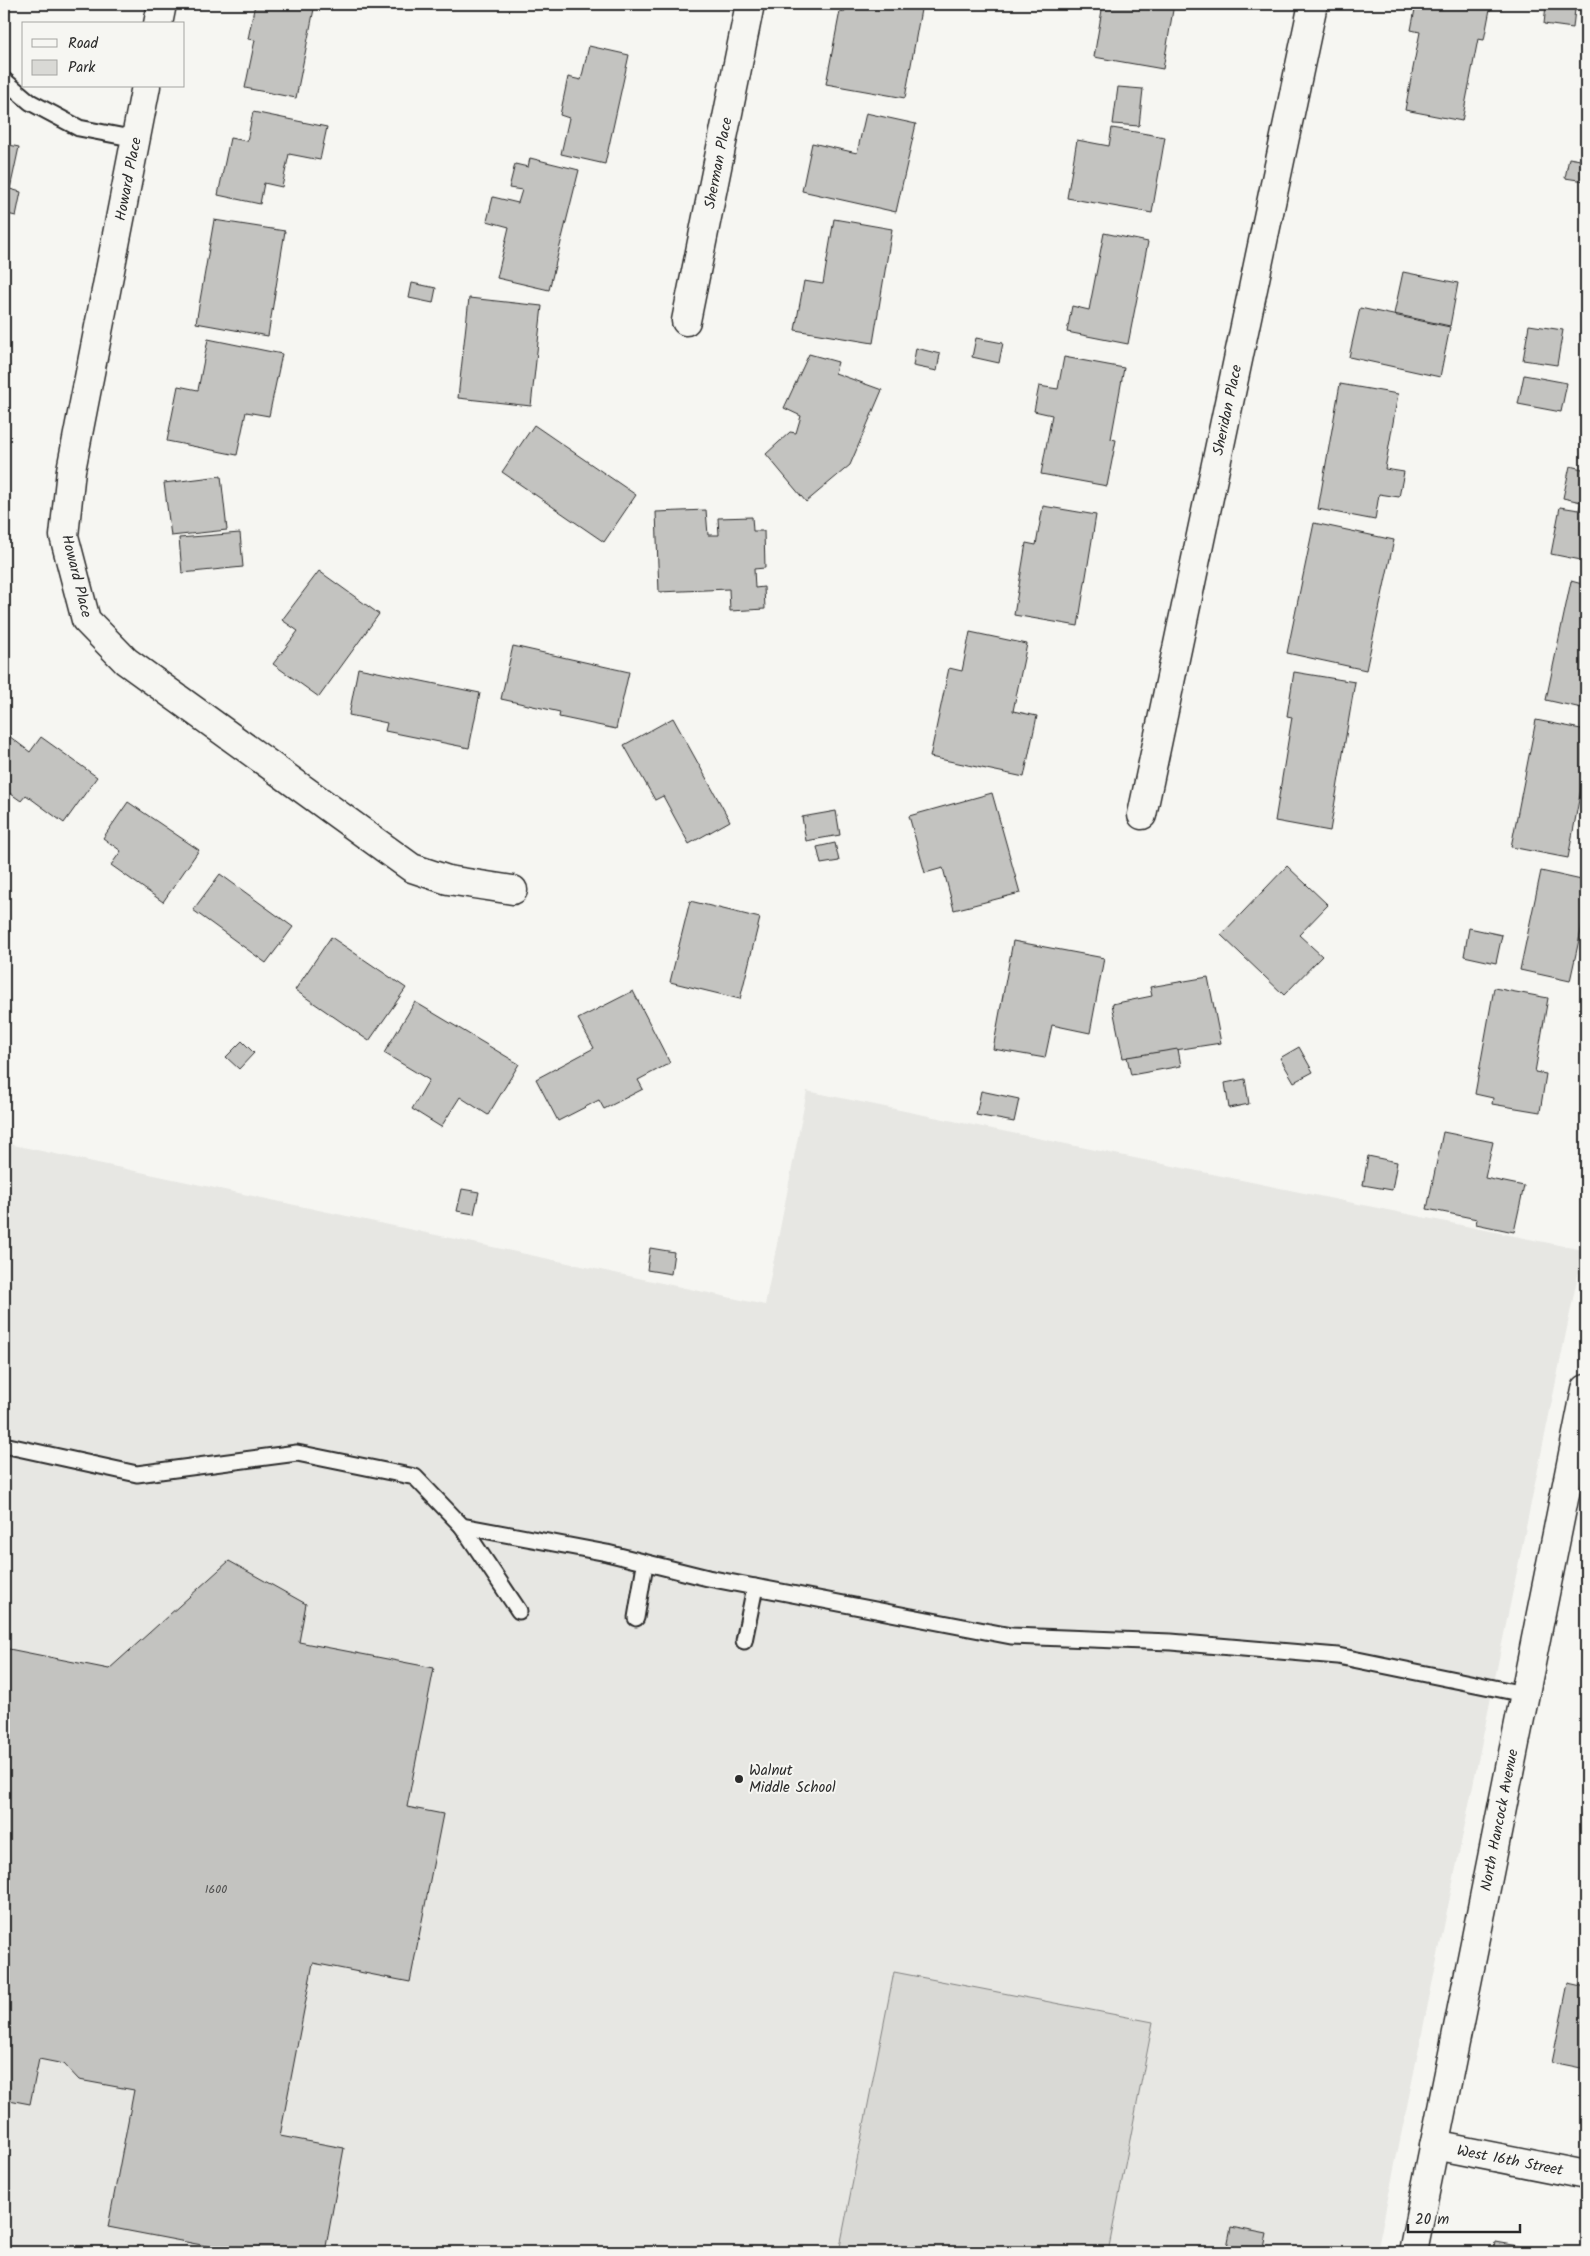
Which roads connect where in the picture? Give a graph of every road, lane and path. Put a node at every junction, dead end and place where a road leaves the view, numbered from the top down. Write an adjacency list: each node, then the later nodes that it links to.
1 (162, 4): 4 (street)
2 (750, 4): 8 (street, Sherman Place)
3 (1313, 4): 9 (street, Sheridan Place)
4 (158, 22)
5 (4, 80): 7 (lane)
6 (146, 88): 7 (street, Howard Place)
7 (136, 139): 10 (street, Howard Place)
8 (686, 322)
9 (1142, 815)
10 (513, 890)
11 (1586, 1388): 19 (street, North Hancock Avenue)
12 (4, 1445): 13 (lane)
13 (462, 1526): 14 (lane); 16 (lane)
14 (645, 1564): 15 (lane); 17 (lane)
15 (755, 1587): 18 (lane); 19 (lane)
16 (519, 1611)
17 (636, 1618)
18 (744, 1641)
19 (1524, 1694): 20 (street, North Hancock Avenue)
20 (1434, 2145): 21 (street, West 16th Street); 22 (street, North Hancock Avenue)
21 (1586, 2175)
22 (1413, 2252)

